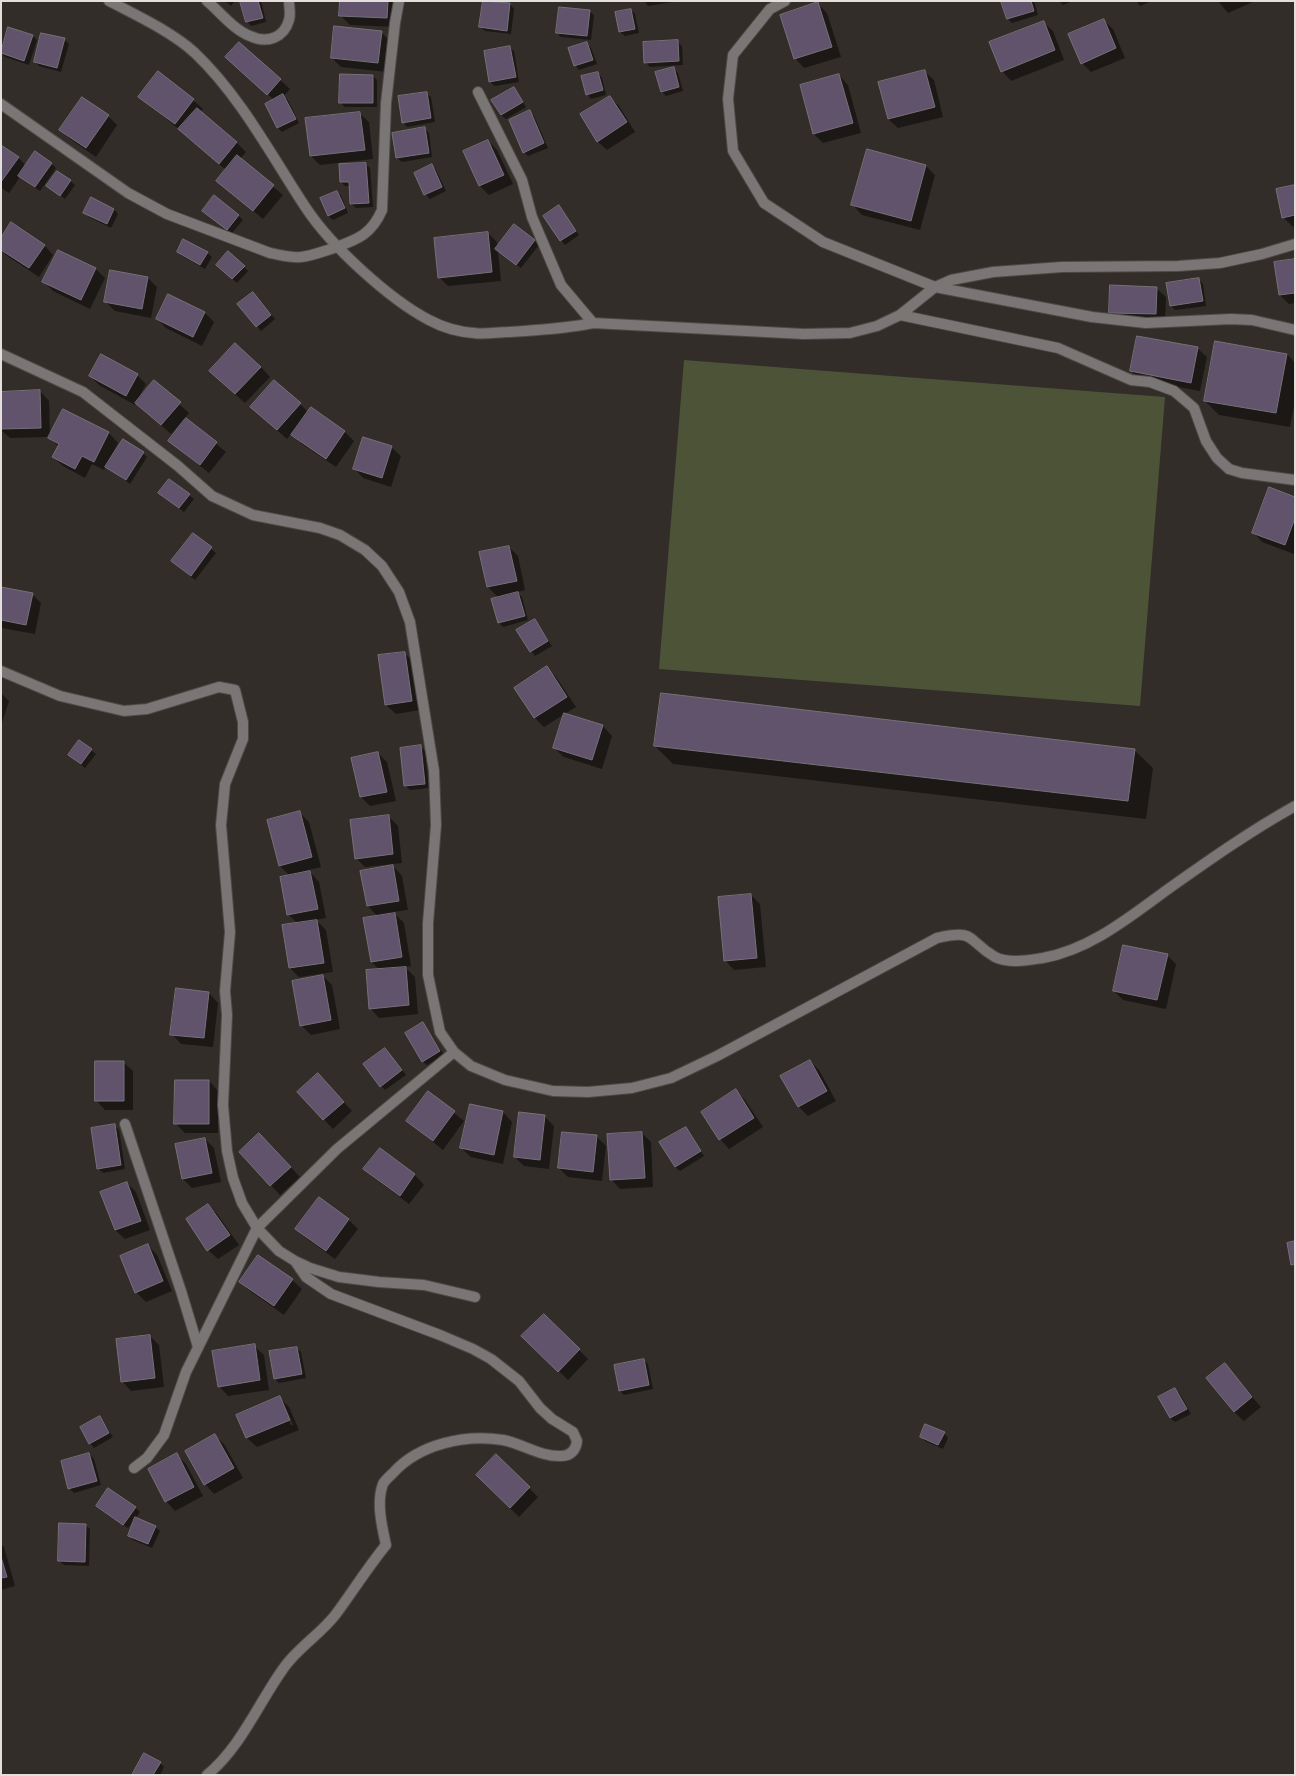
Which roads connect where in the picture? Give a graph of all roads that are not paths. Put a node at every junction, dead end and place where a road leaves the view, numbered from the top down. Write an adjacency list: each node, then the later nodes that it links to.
1 (109, 1): 9 (street)
2 (207, 1): 3 (street)
3 (289, 1)
4 (400, 1): 9 (street)
5 (785, 1): 10 (street)
6 (478, 92): 12 (street)
7 (1, 104): 9 (street)
8 (1295, 244): 10 (street)
9 (338, 246): 12 (street)
10 (935, 287): 11 (street); 13 (street)
11 (900, 315): 12 (street); 15 (street)
12 (593, 323)
13 (1295, 330)
14 (1, 354): 18 (street)
15 (1295, 480)
16 (1, 671): 20 (street)
17 (1295, 806): 18 (street)
18 (454, 1052): 20 (street)
19 (125, 1124): 23 (street)
20 (257, 1228): 21 (street); 23 (street)
21 (294, 1261): 22 (street); 25 (street)
22 (475, 1297)
23 (198, 1347): 24 (street)
24 (134, 1468)
25 (207, 1775)

